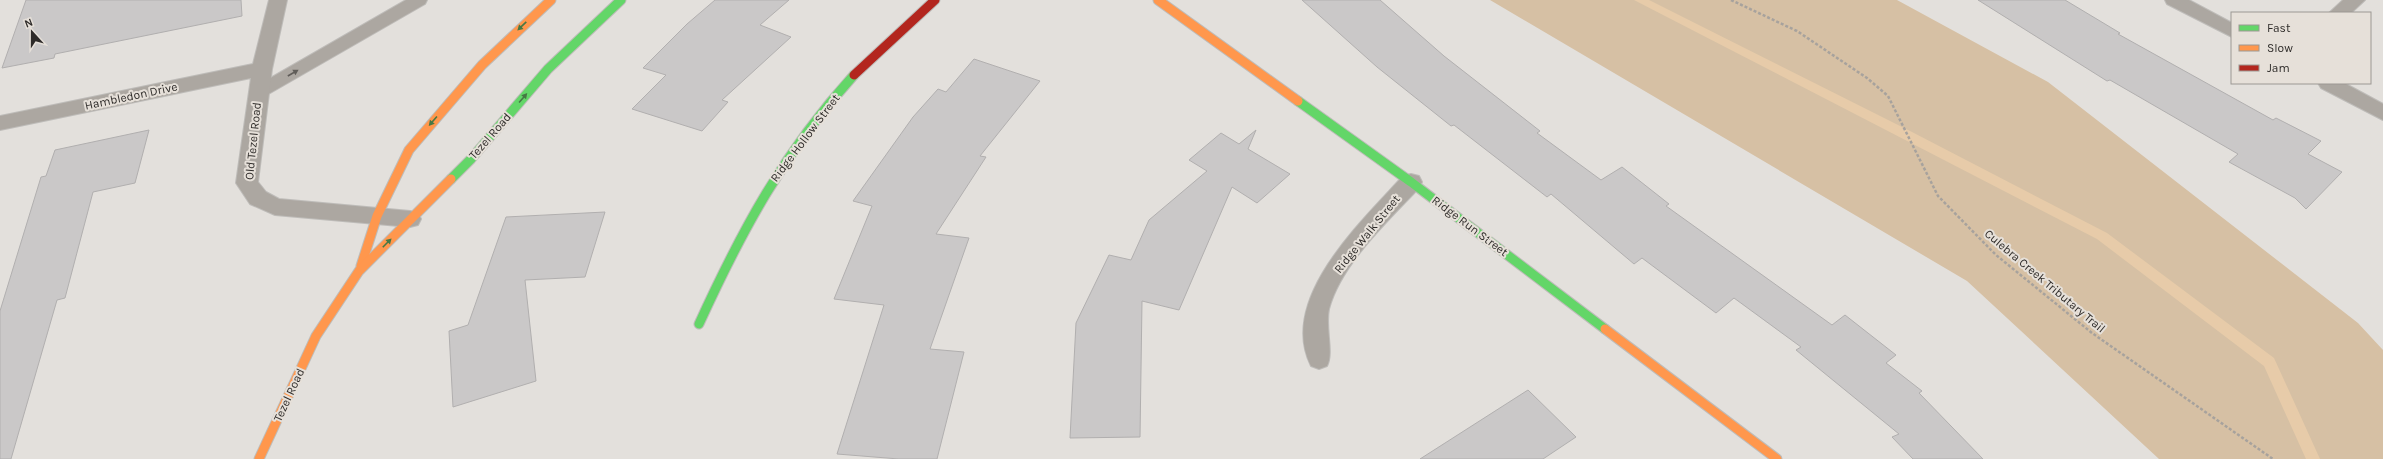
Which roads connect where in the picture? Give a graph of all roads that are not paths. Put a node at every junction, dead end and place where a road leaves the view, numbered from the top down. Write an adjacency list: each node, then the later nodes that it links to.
1 (278, 0): 11 (street, Old Tezel Road)
2 (419, 0): 13 (lane, one-way to 2)
3 (551, 0): 17 (street, Tezel Road, one-way to 17)
4 (621, 0): 18 (street, Tezel Road, one-way to 4)
5 (935, 0): 20 (street, Ridge Hollow Street)
6 (1158, 0): 16 (street, Ridge Run Street)
7 (2174, 0): 10 (street)
8 (2356, 0): 9 (street)
9 (2339, 12)
10 (2231, 30)
11 (262, 68): 13 (street, Old Tezel Road); 15 (street, Hambledon Drive)
12 (2330, 84): 14 (street)
13 (259, 92): 17 (street, Old Tezel Road)
14 (2383, 113)
15 (0, 123)
16 (1411, 182): 21 (street, Ridge Walk Street); 23 (street, Ridge Run Street)
17 (377, 216): 18 (street, Old Tezel Road); 19 (street, Tezel Road)
18 (410, 219): 19 (street, Tezel Road, one-way to 18)
19 (359, 271): 22 (street, Tezel Road)
20 (699, 324)
21 (1319, 359)
22 (259, 459)
23 (1777, 459)

